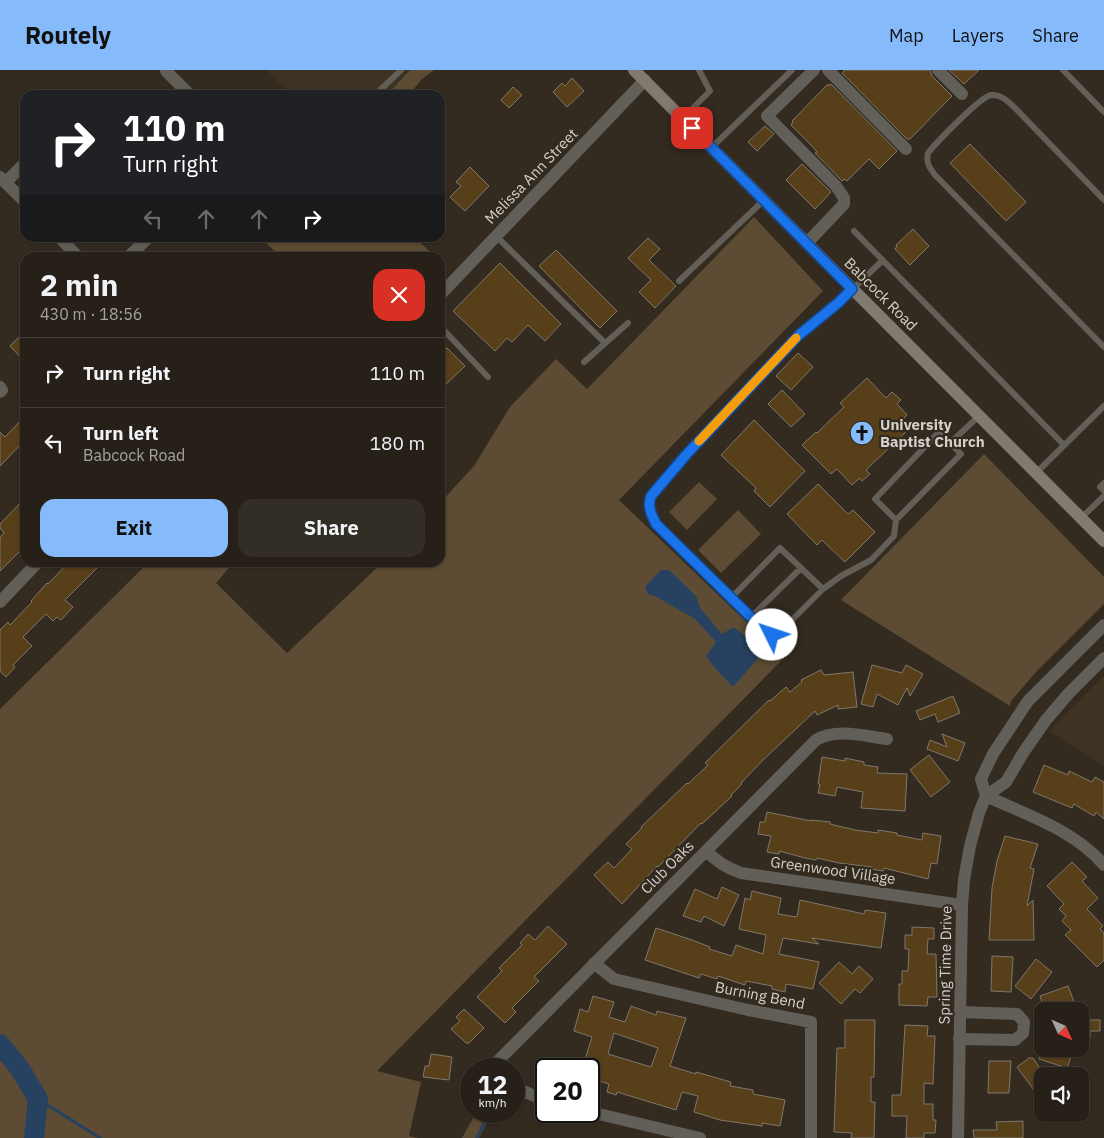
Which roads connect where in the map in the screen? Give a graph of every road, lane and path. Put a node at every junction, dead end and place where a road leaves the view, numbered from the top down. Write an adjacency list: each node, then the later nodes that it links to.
1 (401, 70): 12 (lane)
2 (634, 70): 10 (main road, Babcock Road)
3 (699, 70): 15 (lane)
4 (792, 70): 16 (lane)
5 (814, 70): 27 (street)
6 (828, 70): 17 (street)
7 (938, 70): 13 (street)
8 (1063, 70): 14 (lane)
9 (166, 71): 11 (street)
10 (645, 80): 15 (main road, Babcock Road); 24 (street, Melissa Ann Street)
11 (185, 90)
12 (380, 90)
13 (962, 94)
14 (1104, 112)
15 (683, 118): 16 (main road, Babcock Road)
16 (712, 147): 21 (main road, Babcock Road)
17 (906, 149)
18 (20, 167): 19 (street)
19 (3, 179): 20 (street)
20 (20, 197)
21 (764, 200): 27 (main road, Babcock Road); 31 (lane)
22 (1104, 200): 37 (lane)
23 (854, 231): 30 (lane)
24 (496, 236): 33 (street, Melissa Ann Street); 36 (lane)
25 (64, 242): 28 (street)
26 (144, 242): 29 (street)
27 (807, 243): 32 (main road, Babcock Road)
28 (73, 252)
29 (133, 252)
30 (883, 260): 32 (lane); 43 (lane)
31 (679, 281)
32 (852, 289): 41 (main road, Babcock Road); 54 (lane)
33 (445, 290)
34 (628, 323): 36 (lane)
35 (445, 331): 39 (lane)
36 (605, 343): 38 (lane)
37 (1104, 347)
38 (584, 362)
39 (488, 377)
40 (1104, 406): 43 (lane)
41 (979, 416): 42 (lane); 44 (main road, Babcock Road)
42 (950, 443): 49 (lane); 49 (lane)
43 (1064, 445): 44 (lane)
44 (1036, 473): 48 (main road, Babcock Road)
45 (1104, 483): 46 (lane)
46 (1104, 491)
47 (1104, 496): 48 (lane)
48 (1081, 518): 50 (main road, Babcock Road)
49 (896, 520): 53 (lane)
50 (1104, 541)
51 (33, 567): 55 (street)
52 (801, 568): 53 (lane); 54 (lane); 56 (lane)
53 (823, 589): 56 (lane)
54 (731, 598): 56 (lane)
55 (0, 602)
56 (751, 617)
57 (1104, 625): 60 (street, Spring Time Drive)
58 (1104, 658): 60 (street)
59 (887, 739): 61 (street, Club Oaks)
60 (986, 796): 62 (street); 63 (street, Spring Time Drive)
61 (706, 850): 63 (street, Greenwood Village); 64 (street, Club Oaks)
62 (1104, 865)
63 (962, 905): 65 (street, Spring Time Drive)
64 (594, 963): 67 (street, Club Oaks); 70 (street, Burning Bend)
65 (960, 1012): 66 (street, Spring Time Drive); 66 (street)
66 (959, 1039): 71 (street, Spring Time Drive)
67 (501, 1058)
68 (600, 1114): 69 (street)
69 (700, 1138)
70 (811, 1138)
71 (958, 1138)

